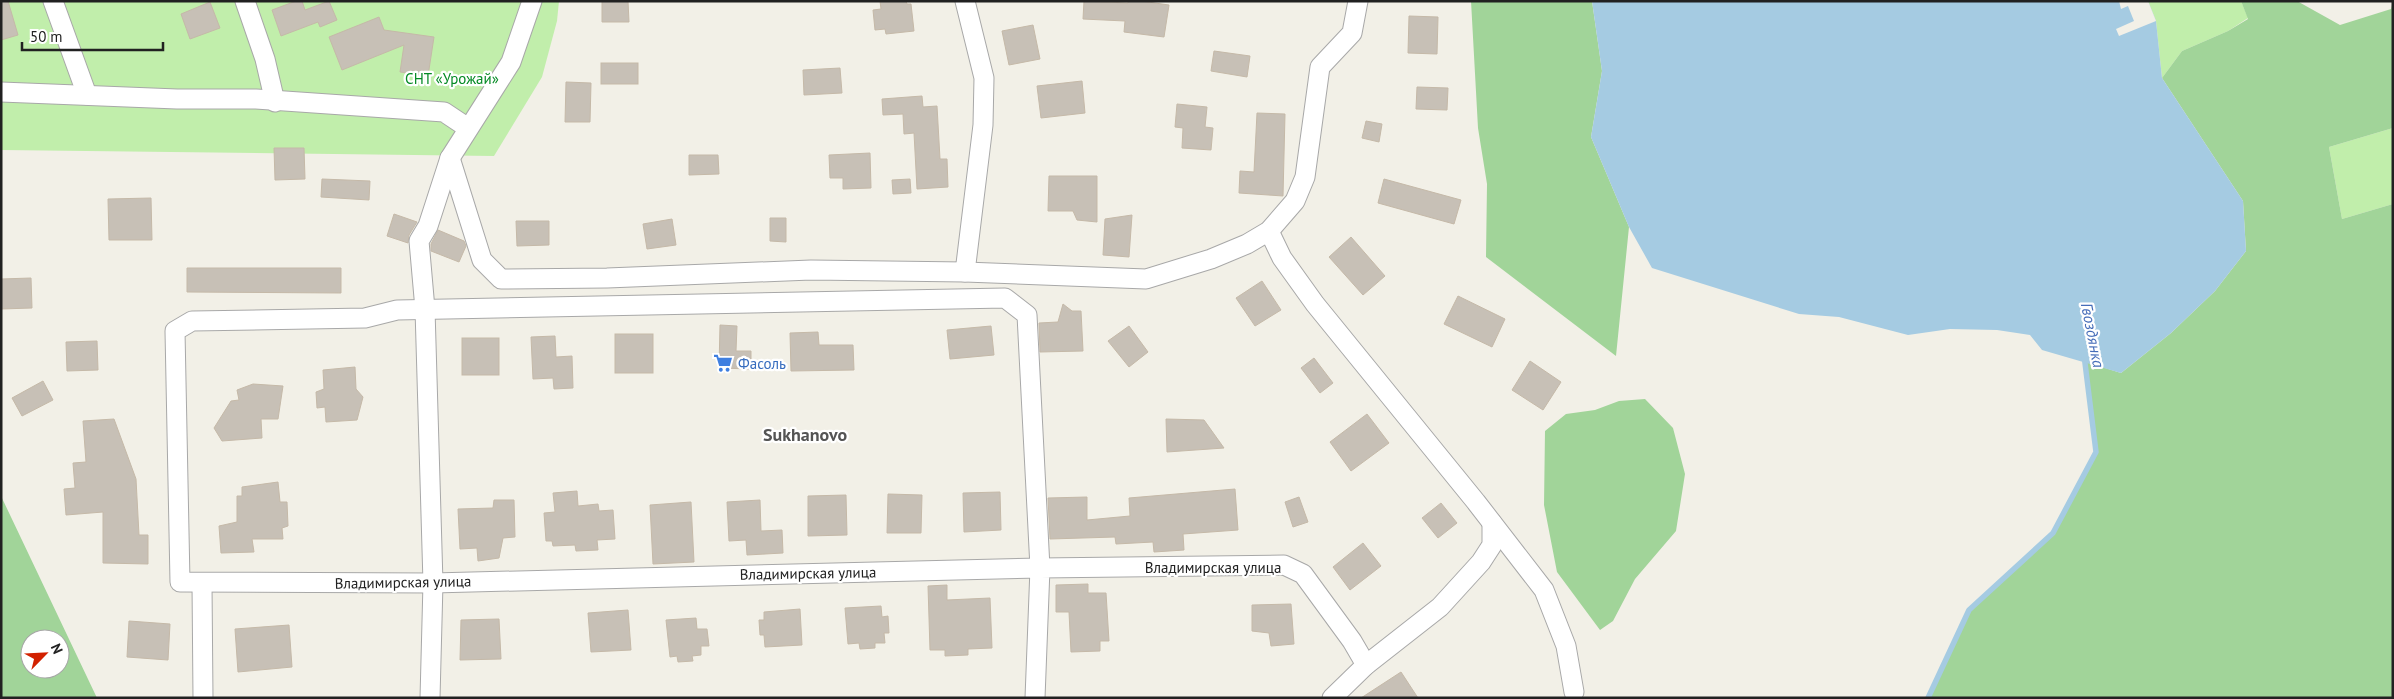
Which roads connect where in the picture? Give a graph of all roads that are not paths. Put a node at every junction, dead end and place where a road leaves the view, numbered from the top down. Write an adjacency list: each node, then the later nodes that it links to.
1 (54, 1): 7 (street)
2 (245, 1): 8 (street)
3 (532, 1): 9 (street)
4 (965, 1): 12 (street)
5 (1358, 1): 11 (street)
6 (1, 92): 7 (street)
7 (88, 95): 8 (street)
8 (275, 102): 9 (street)
9 (468, 128): 10 (street)
10 (450, 158): 12 (street); 13 (street)
11 (1269, 231): 12 (street); 14 (street)
12 (966, 272)
13 (425, 309): 15 (street); 16 (street); 17 (street, Владимирская улица)
14 (1492, 523): 18 (street); 19 (street)
15 (1040, 568): 16 (street, Владимирская улица); 18 (street, Владимирская улица); 22 (street)
16 (433, 583): 17 (street, Владимирская улица); 21 (street)
17 (202, 584): 20 (street)
18 (1366, 665): 23 (street)
19 (1574, 692)
20 (203, 698)
21 (430, 698)
22 (1035, 698)
23 (1332, 698)

